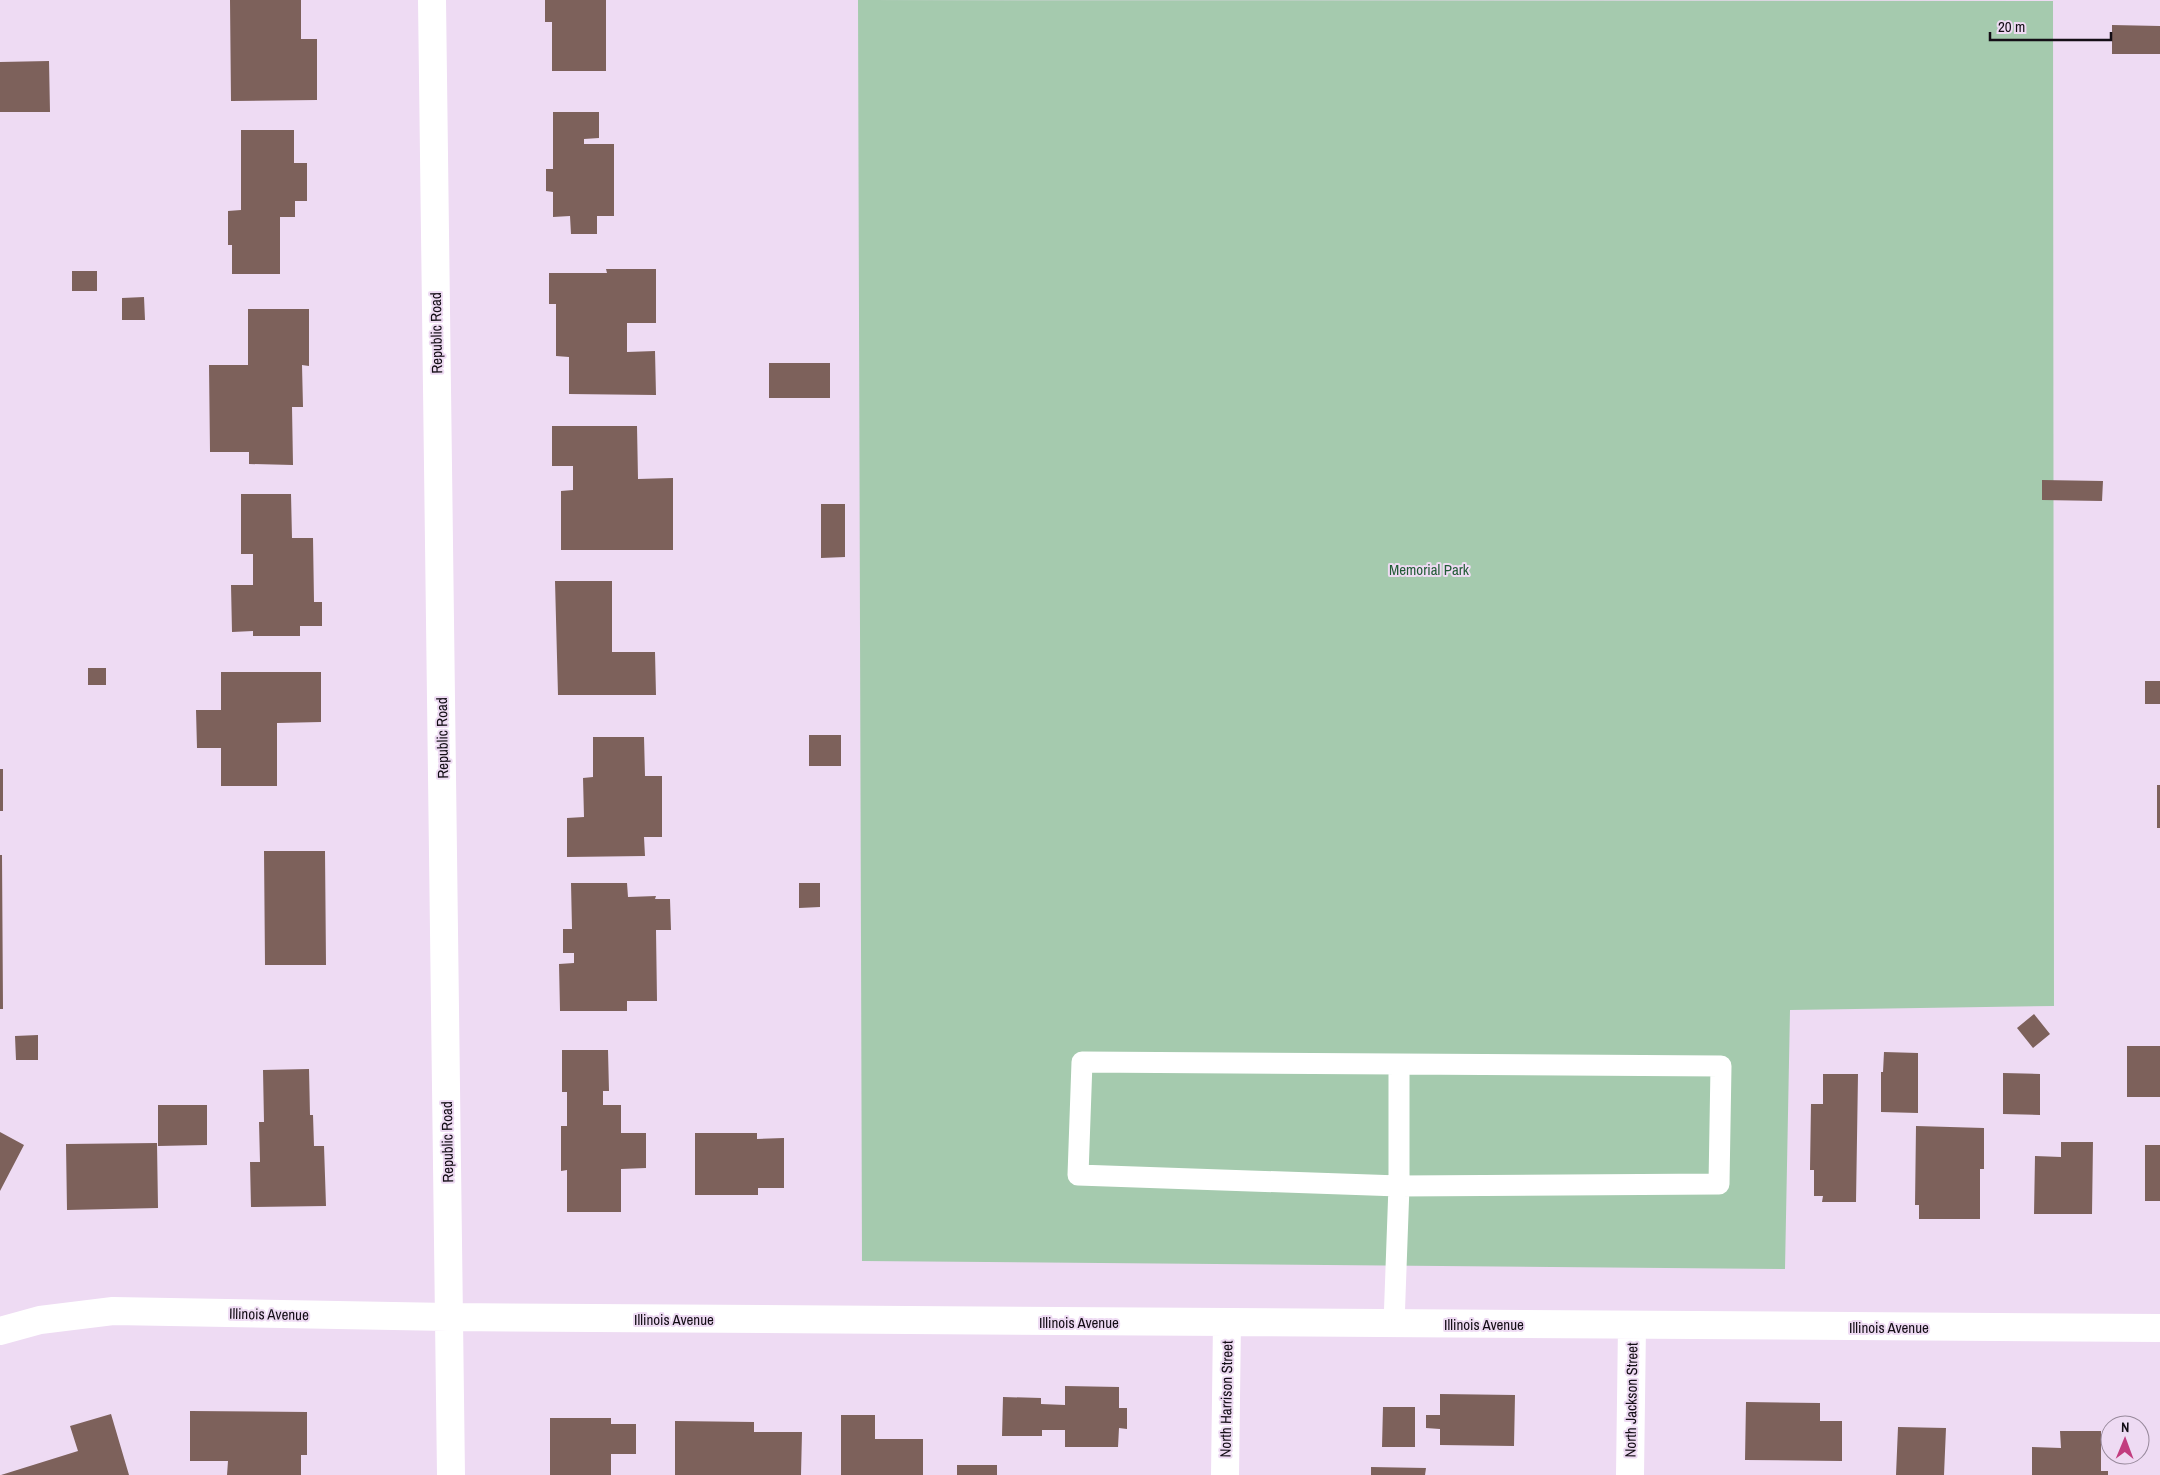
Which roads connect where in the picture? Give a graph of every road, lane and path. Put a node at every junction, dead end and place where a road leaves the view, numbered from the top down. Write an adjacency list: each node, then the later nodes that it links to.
1 (432, 0): 4 (street, Republic Road)
2 (1399, 1065): 3 (lane); 3 (lane); 3 (lane)
3 (1399, 1186): 6 (lane)
4 (449, 1318): 5 (street, Illinois Avenue); 9 (street, Illinois Avenue); 10 (street, Republic Road)
5 (1227, 1322): 6 (street, Illinois Avenue); 11 (street, North Harrison Street)
6 (1394, 1324): 7 (street, Illinois Avenue)
7 (1632, 1325): 8 (street, Illinois Avenue); 12 (street, North Jackson Street)
8 (2160, 1328)
9 (0, 1331)
10 (451, 1475)
11 (1225, 1475)
12 (1630, 1475)

